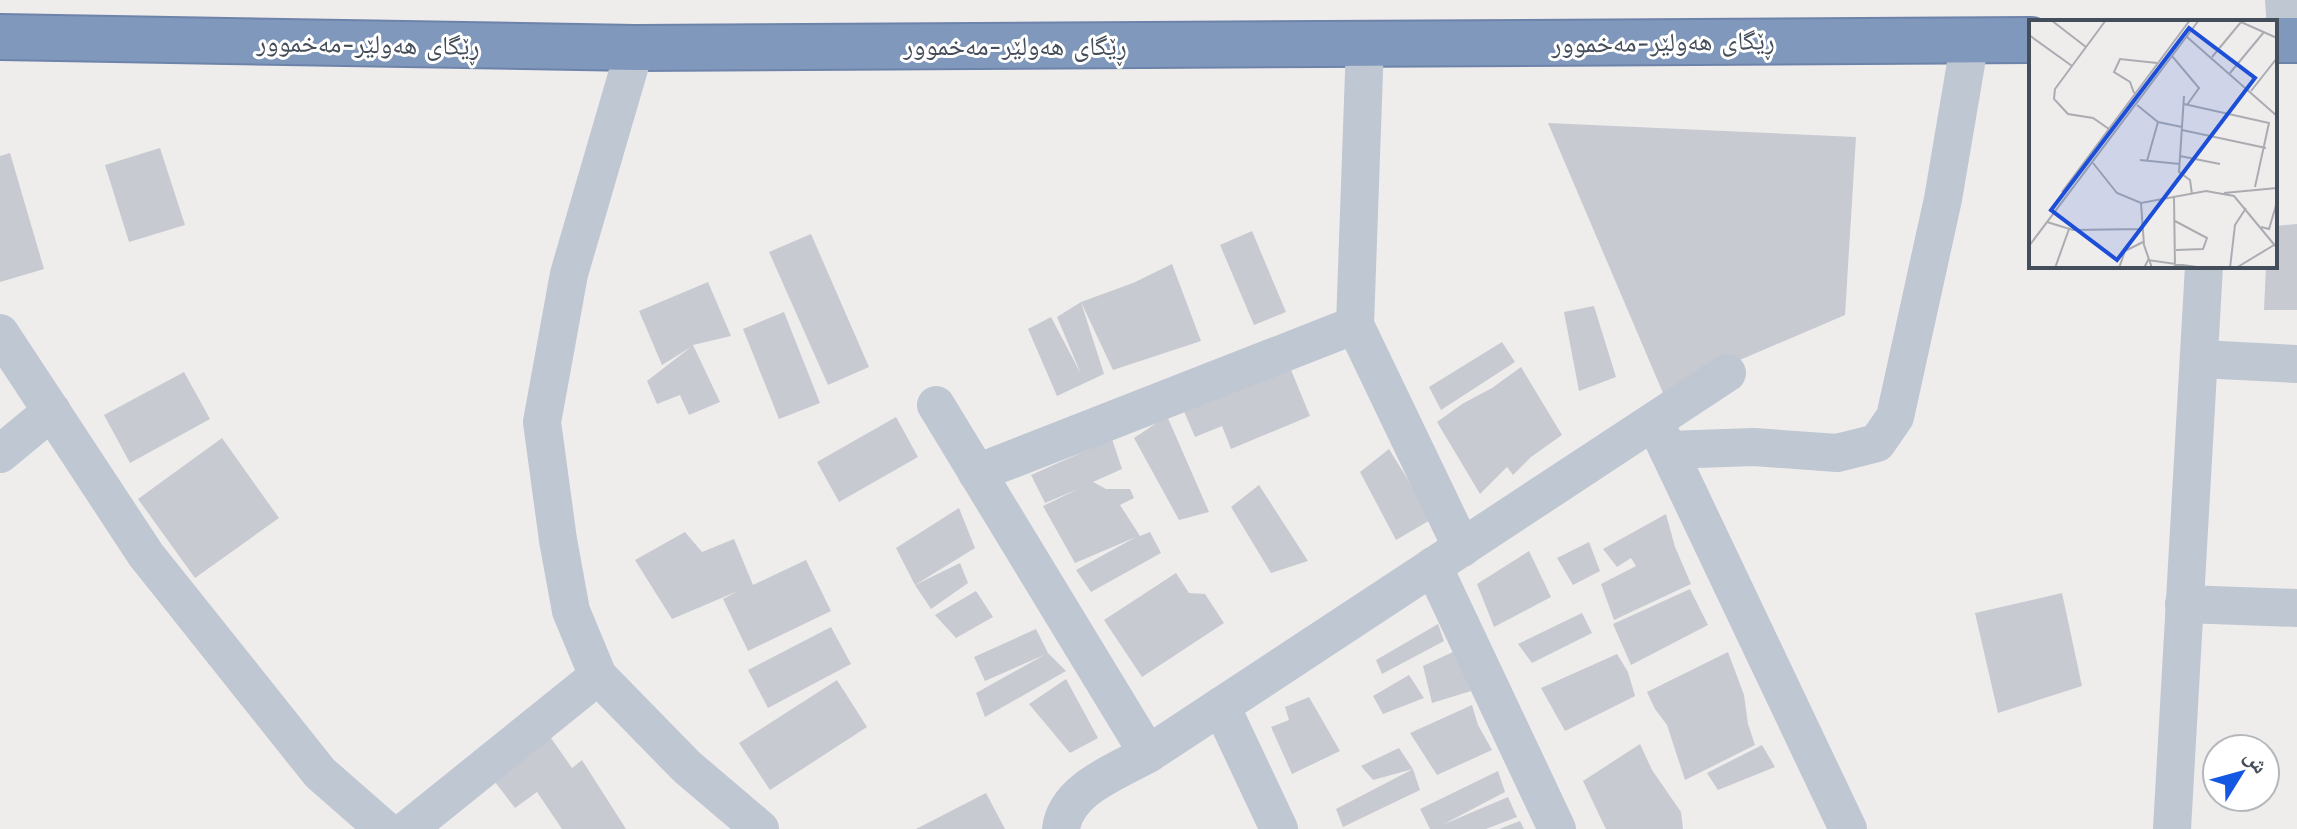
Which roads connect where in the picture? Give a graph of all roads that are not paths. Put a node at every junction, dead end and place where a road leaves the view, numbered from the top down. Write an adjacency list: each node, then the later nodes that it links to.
1 (0, 37): 5 (highway, ڕێگای هەولێر-مەخموور)
2 (1970, 40): 3 (highway, ڕێگای هەولێر-مەخموور); 4 (highway, ڕێگای هەولێر-مەخموور); 14 (street)
3 (2029, 40)
4 (1365, 44): 5 (highway, ڕێگای هەولێر-مەخموور); 7 (street)
5 (635, 48): 20 (street)
6 (2204, 268): 9 (street)
7 (1355, 325): 16 (street); 17 (street)
8 (0, 333): 13 (street)
9 (2200, 359): 10 (street); 18 (street)
10 (2297, 364)
11 (1727, 373): 14 (street)
12 (936, 405): 16 (street)
13 (52, 411): 15 (street); 23 (street)
14 (1661, 436): 17 (street); 29 (street)
15 (0, 454)
16 (977, 473): 22 (street)
17 (1448, 557): 21 (street); 28 (street)
18 (2184, 604): 19 (street); 30 (street)
19 (2297, 608)
20 (598, 676): 24 (street); 25 (street)
21 (1221, 706): 22 (street); 27 (street)
22 (1148, 754): 26 (street)
23 (384, 829)
24 (408, 829)
25 (760, 829)
26 (1061, 829)
27 (1279, 829)
28 (1557, 829)
29 (1848, 829)
30 (2172, 829)

